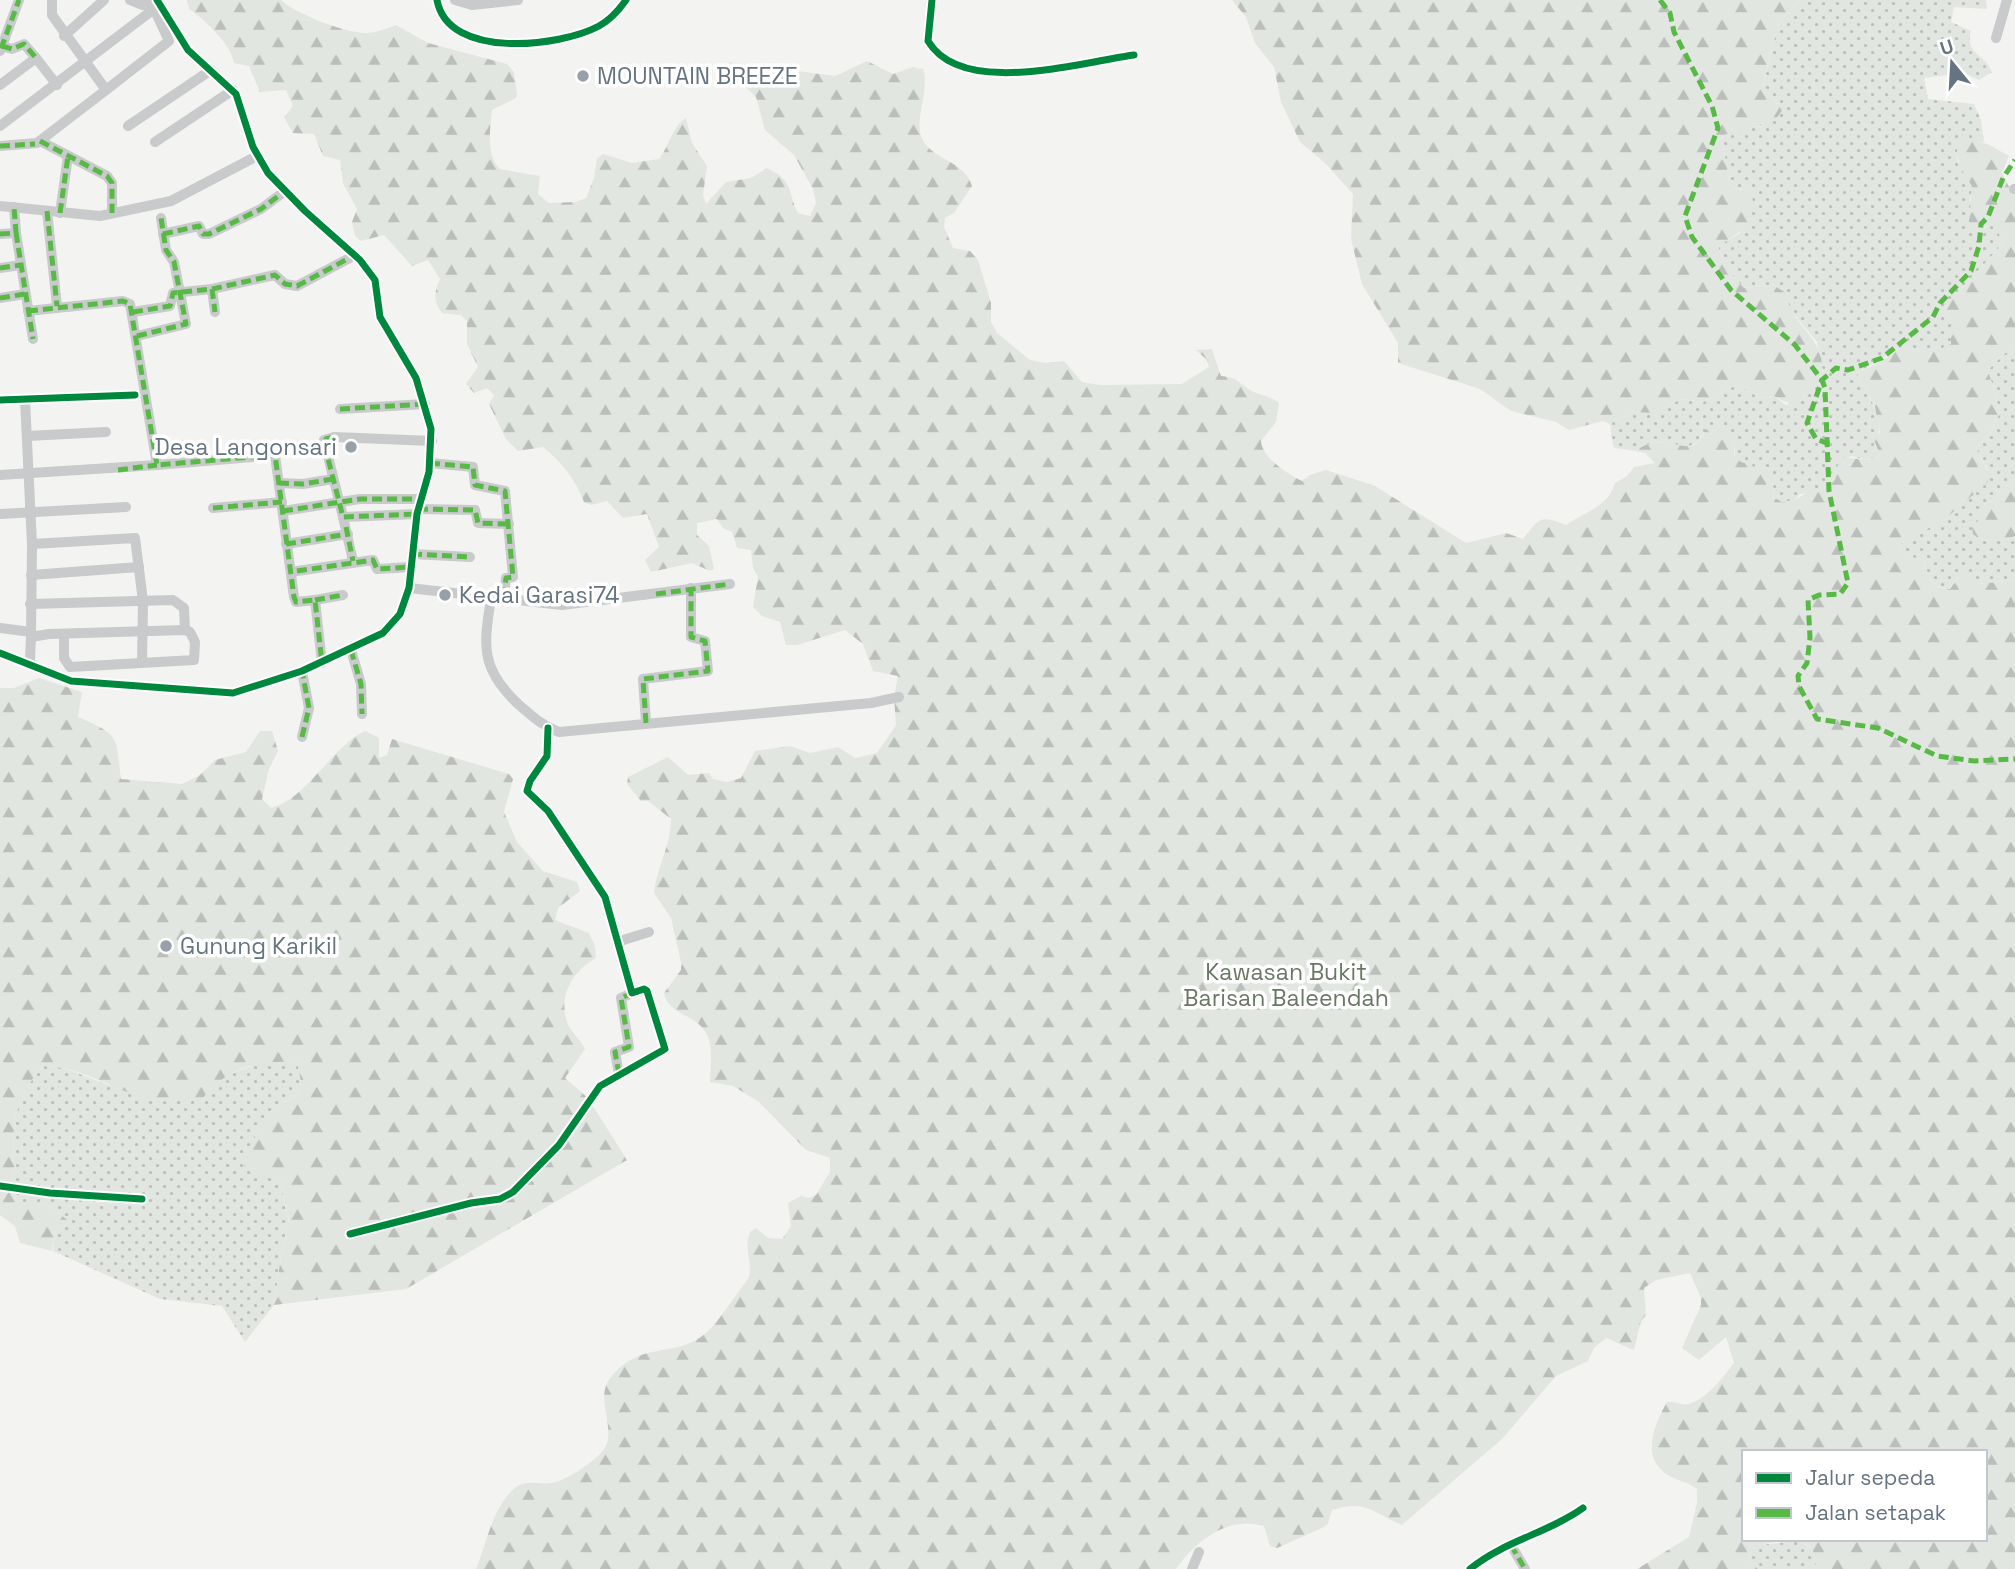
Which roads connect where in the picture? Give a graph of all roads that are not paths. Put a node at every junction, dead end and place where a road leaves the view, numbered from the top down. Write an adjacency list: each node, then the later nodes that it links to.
1 (19, 0): 14 (street)
2 (52, 0): 12 (street)
3 (104, 0): 12 (street)
4 (130, 0): 11 (street)
5 (437, 0): 8 (street)
6 (454, 0): 7 (street)
7 (518, 0)
8 (626, 0)
9 (932, 0): 15 (street)
10 (2007, 0): 13 (street)
11 (153, 3): 17 (street); 18 (street); 21 (street)
12 (64, 36): 17 (street)
13 (1996, 38)
14 (1, 47): 16 (street)
15 (1134, 55)
16 (36, 58): 19 (street); 20 (street)
17 (84, 62): 20 (street); 21 (street)
18 (211, 70): 22 (street); 24 (street)
19 (0, 85)
20 (57, 85): 23 (street)
21 (106, 90): 25 (street)
22 (233, 90): 26 (street); 29 (street)
23 (0, 126)
24 (128, 126)
25 (40, 141): 27 (street); 28 (street)
26 (155, 142)
27 (0, 146)
28 (68, 156): 34 (street); 35 (street)
29 (257, 156): 30 (street); 35 (street)
30 (285, 191): 39 (street); 40 (street)
31 (0, 206): 32 (street)
32 (14, 207): 33 (street); 37 (street)
33 (47, 211): 34 (street); 47 (street)
34 (60, 213): 35 (street)
35 (112, 213)
36 (161, 218): 39 (street)
37 (16, 233): 38 (street); 41 (street)
38 (0, 234)
39 (163, 234): 44 (street)
40 (355, 255): 43 (street); 56 (street)
41 (21, 265): 42 (street); 45 (street)
42 (0, 268)
43 (212, 289): 44 (street); 50 (street)
44 (180, 292): 49 (street); 51 (street)
45 (25, 294): 46 (street); 48 (street)
46 (0, 298)
47 (57, 306): 48 (street); 49 (street)
48 (28, 311): 52 (street)
49 (133, 312): 51 (street)
50 (215, 312)
51 (137, 336): 62 (street)
52 (33, 339)
53 (135, 395): 55 (street)
54 (0, 400): 55 (street)
55 (25, 400): 59 (street)
56 (425, 404): 57 (street); 60 (street)
57 (340, 410)
58 (106, 432): 59 (street)
59 (27, 436): 64 (street)
60 (432, 441): 61 (street); 65 (street)
61 (430, 463): 71 (street); 77 (street)
62 (157, 465): 64 (street); 66 (street)
63 (0, 475): 64 (street)
64 (28, 475): 74 (street)
65 (333, 479): 66 (street); 68 (street)
66 (279, 482): 70 (street)
67 (375, 499): 68 (street); 71 (street); 75 (street)
68 (338, 501): 70 (street); 76 (street)
69 (126, 507): 74 (street)
70 (282, 507): 72 (street); 80 (street)
71 (418, 507): 75 (street); 77 (street); 81 (street)
72 (213, 508)
73 (0, 514): 74 (street)
74 (29, 514): 79 (street)
75 (376, 515): 76 (street)
76 (344, 517): 78 (street)
77 (509, 524): 95 (street)
78 (348, 534): 80 (street); 83 (street)
79 (32, 544): 84 (street); 87 (street)
80 (286, 544): 93 (street)
81 (412, 554): 82 (street); 85 (street)
82 (470, 557)
83 (353, 561): 85 (street); 86 (street)
84 (139, 566): 87 (street); 94 (street)
85 (411, 567): 89 (street)
86 (297, 571)
87 (31, 575): 96 (street)
88 (730, 584): 90 (street)
89 (409, 588): 92 (street); 102 (street)
90 (691, 588): 95 (street); 110 (street)
91 (342, 595): 93 (street)
92 (491, 599): 95 (street); 111 (street)
93 (315, 600): 106 (street)
94 (143, 601): 96 (street); 98 (street); 99 (street)
95 (503, 601)
96 (30, 604): 100 (street)
97 (0, 628): 100 (street)
98 (185, 631): 99 (street); 105 (street)
99 (143, 633): 101 (street); 105 (street)
100 (31, 634): 101 (street); 104 (street)
101 (64, 635): 105 (street)
102 (351, 650): 106 (street); 109 (street)
103 (0, 653): 107 (street)
104 (30, 660)
105 (142, 662)
106 (322, 663): 107 (street)
107 (302, 671): 112 (street)
108 (899, 697): 110 (street)
109 (362, 714)
110 (646, 723): 111 (street)
111 (548, 729): 114 (street)
112 (302, 737)
113 (649, 932): 114 (street)
114 (617, 942): 115 (street)
115 (632, 993): 116 (street); 116 (street)
116 (619, 1074): 119 (street)
117 (0, 1186): 118 (street)
118 (142, 1199)
119 (350, 1234)
120 (1583, 1508): 121 (street)
121 (1511, 1545): 124 (street); 125 (street)
122 (1199, 1552): 123 (street)
123 (1192, 1569)
124 (1470, 1569)
125 (1525, 1569)

